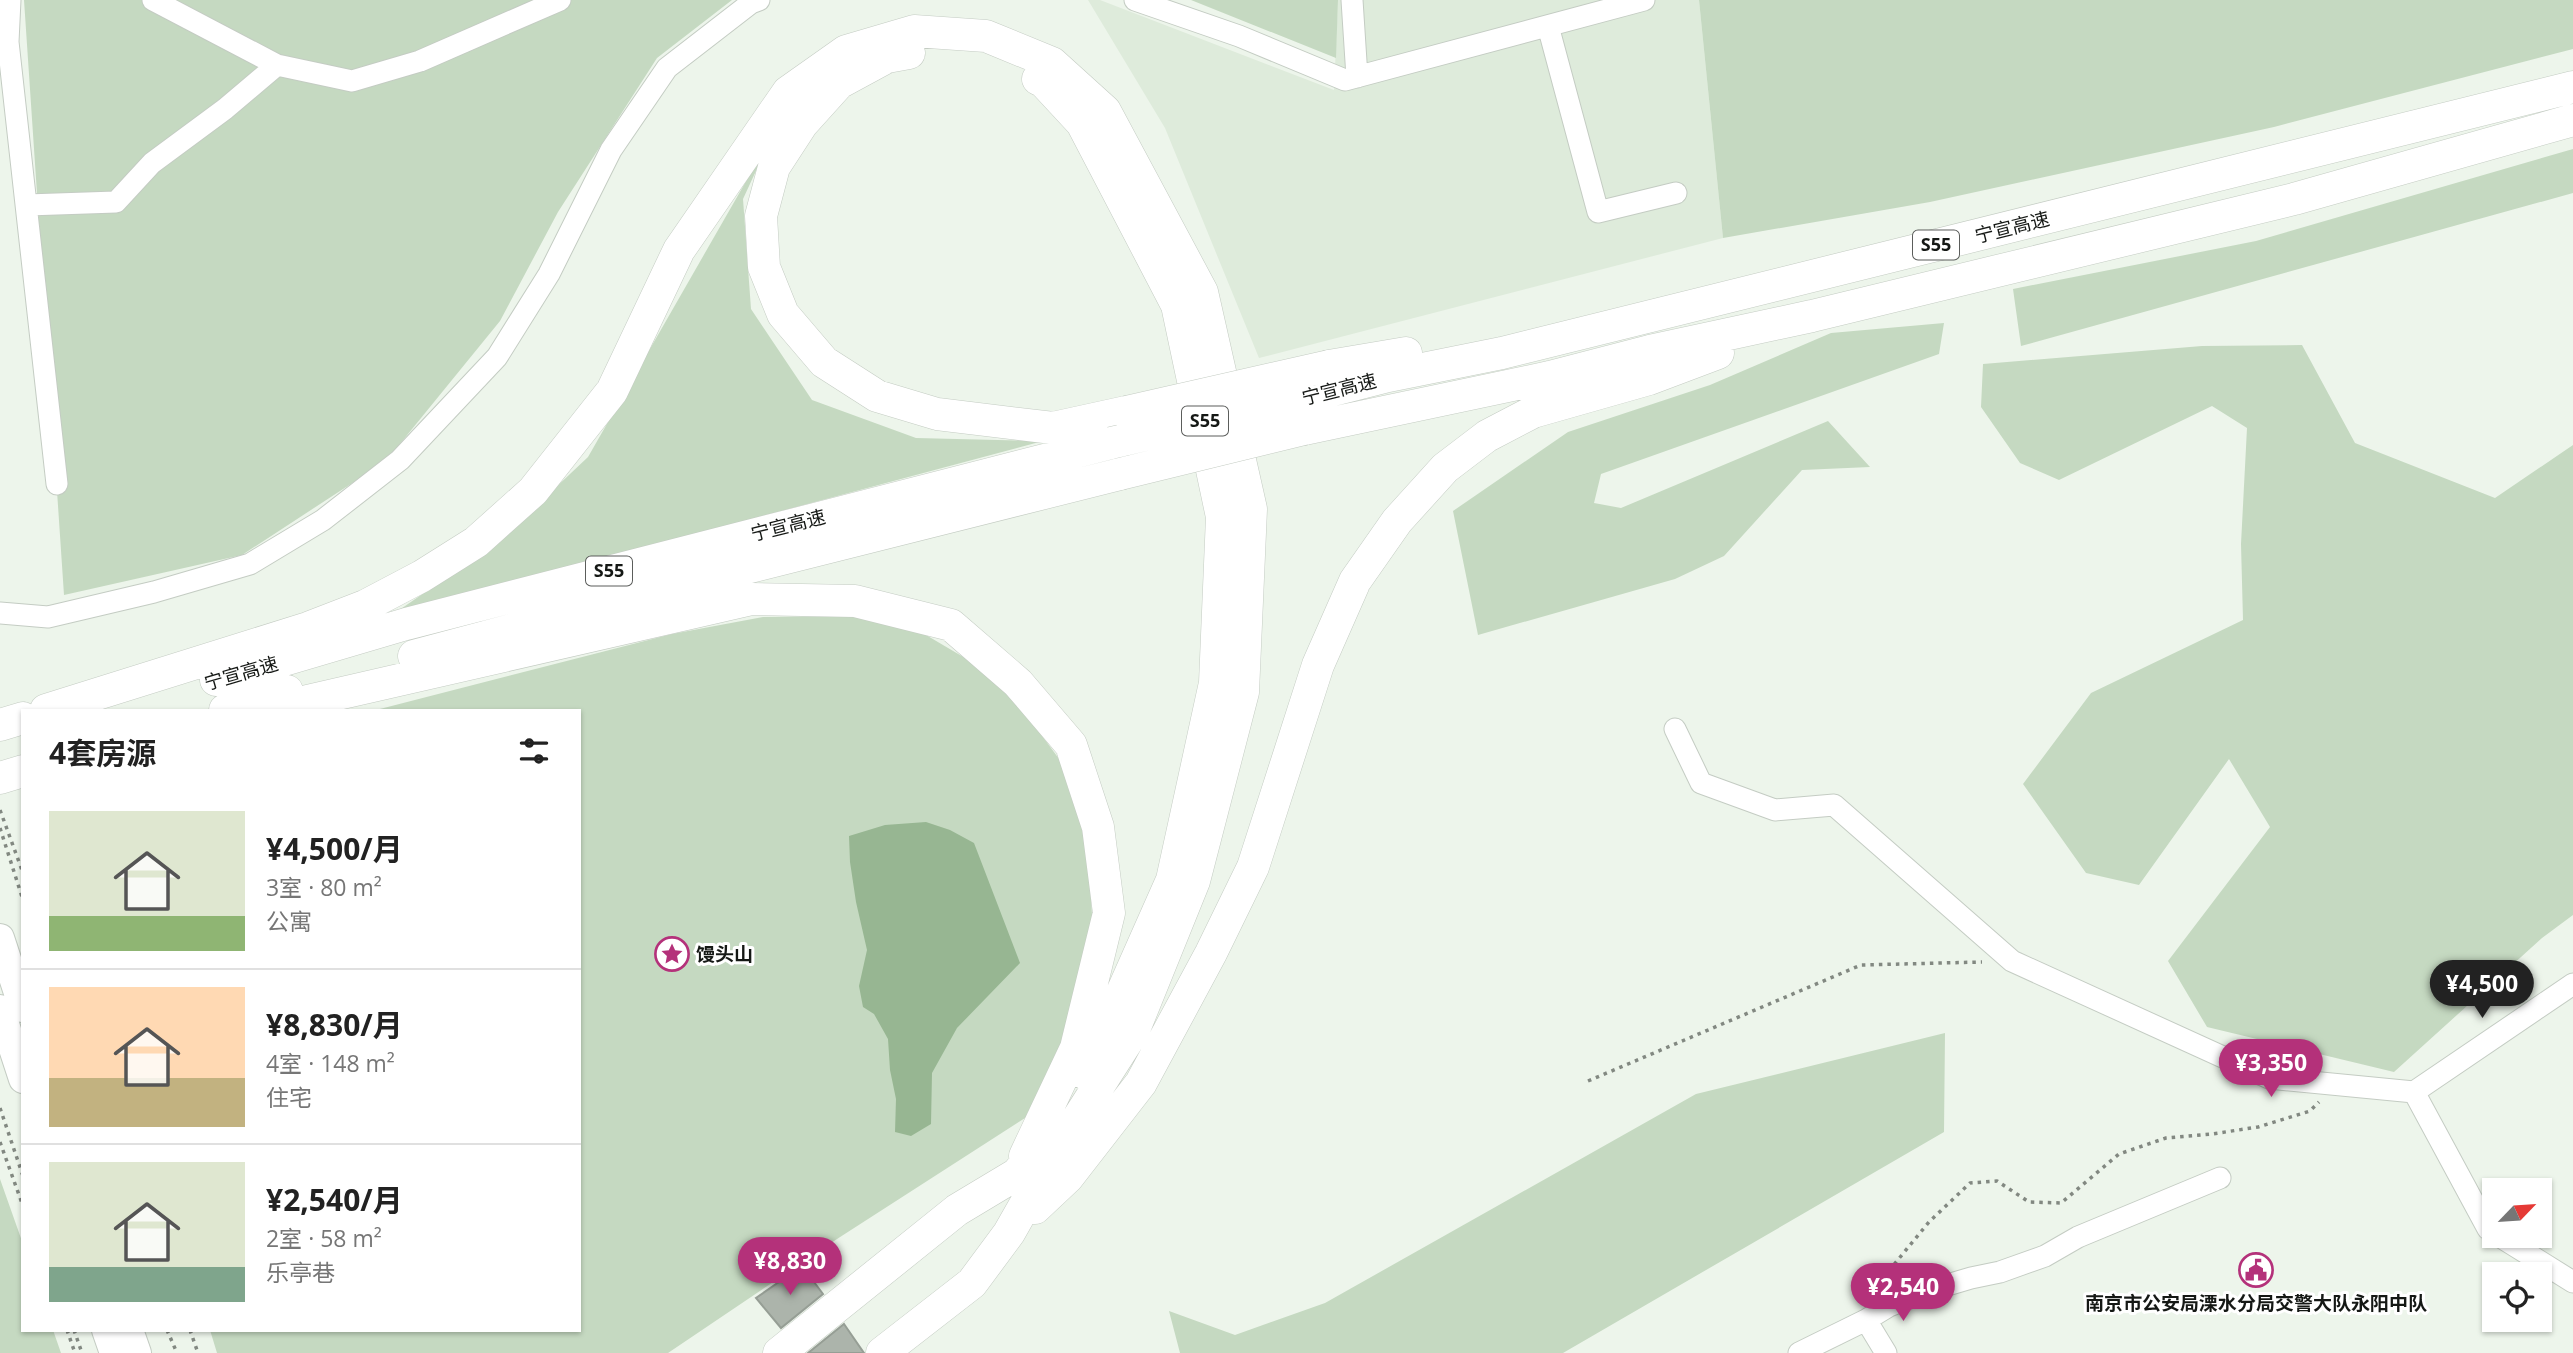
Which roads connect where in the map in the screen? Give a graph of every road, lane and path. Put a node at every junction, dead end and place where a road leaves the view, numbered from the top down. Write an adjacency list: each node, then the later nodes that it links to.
1 (10, 0): 14 (street)
2 (153, 0): 9 (street)
3 (560, 0): 9 (street)
4 (759, 0): 19 (street)
5 (1135, 0): 10 (street)
6 (1352, 0): 10 (street)
7 (1644, 0): 8 (street)
8 (1548, 26): 10 (street); 13 (street)
9 (277, 65): 14 (street)
10 (1357, 77)
11 (2573, 87): 15 (highway, 宁宣高速 / S55)
12 (2573, 120): 16 (highway, 宁宣高速 / S55)
13 (1676, 193)
14 (27, 205): 18 (street)
15 (1693, 305): 17 (highway, 宁宣高速 / S55); 47 (highway, bridge)
16 (1812, 316): 17 (highway, 宁宣高速 / S55); 51 (highway)
17 (1301, 414): 21 (highway, 宁宣高速 / S55, bridge); 22 (highway, 宁宣高速 / S55, bridge)
18 (57, 484)
19 (0, 613)
20 (49, 709): 51 (highway)
21 (112, 709)
22 (229, 709)
23 (272, 709): 47 (highway)
24 (21, 719): 25 (highway)
25 (0, 725)
26 (1675, 729): 36 (street)
27 (21, 737): 28 (highway)
28 (0, 743)
29 (21, 772): 30 (highway)
30 (0, 778)
31 (0, 810): 33 (path)
32 (0, 828): 34 (path)
33 (21, 868)
34 (21, 894)
35 (0, 938): 38 (main road)
36 (2012, 961): 41 (path); 42 (street)
37 (2573, 984): 43 (street)
38 (21, 1003)
39 (0, 1009): 40 (main road)
40 (21, 1073)
41 (1588, 1081)
42 (2339, 1084): 43 (street); 54 (path)
43 (2414, 1091): 50 (street)
44 (0, 1108): 46 (path)
45 (0, 1142): 49 (path)
46 (21, 1170)
47 (1017, 1174): 68 (highway)
48 (2220, 1178): 55 (street)
49 (21, 1200)
50 (2482, 1218)
51 (1009, 1233): 69 (highway)
52 (2518, 1248): 53 (street)
53 (2573, 1283)
54 (1878, 1284)
55 (1866, 1320): 70 (street); 71 (street)
56 (68, 1332): 62 (path)
57 (75, 1332): 63 (path)
58 (107, 1332): 64 (main road)
59 (131, 1332): 65 (main road)
60 (168, 1332): 66 (path)
61 (191, 1332): 67 (path)
62 (75, 1353)
63 (82, 1353)
64 (114, 1353)
65 (138, 1353)
66 (177, 1353)
67 (198, 1353)
68 (779, 1353)
69 (882, 1353)
70 (1799, 1353)
71 (1886, 1353)

